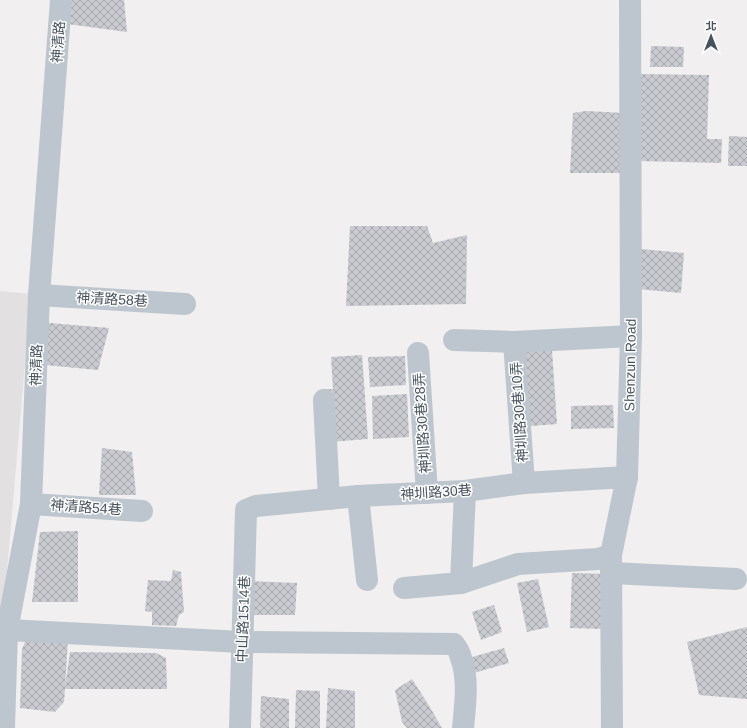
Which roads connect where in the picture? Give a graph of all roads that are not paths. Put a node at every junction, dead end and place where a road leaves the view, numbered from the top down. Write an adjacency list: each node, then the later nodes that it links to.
1 (61, 0): 3 (street, 神清路)
2 (630, 0): 5 (street, Shenzun Road)
3 (39, 295): 4 (street, 神清路58巷); 16 (street, 神清路)
4 (185, 304)
5 (631, 336): 7 (street); 10 (street, Shenzun Road)
6 (454, 340): 7 (street)
7 (514, 342): 11 (street, 神圳路30巷10弄)
8 (418, 354): 13 (street, 神圳路30巷28弄)
9 (324, 400): 15 (street)
10 (627, 477): 11 (street, 神圳路30巷); 19 (street, Shenzun Road)
11 (524, 483): 12 (street, 神圳路30巷)
12 (465, 491): 13 (street, 神圳路30巷); 22 (street)
13 (427, 493): 14 (street, 神圳路30巷)
14 (358, 496): 15 (street, 神圳路30巷); 21 (street)
15 (329, 499): 17 (street, 神圳路30巷)
16 (31, 504): 18 (street, 神清路54巷); 24 (street, 神清路)
17 (246, 510): 25 (street, 中山路1514巷)
18 (142, 511)
19 (611, 564): 20 (street); 22 (street); 29 (street, Shenzun Road)
20 (736, 579)
21 (367, 580)
22 (461, 583): 23 (street)
23 (404, 588)
24 (7, 630): 25 (street); 26 (street, 神清路)
25 (242, 642): 27 (street, 中山路1514巷); 28 (street)
26 (4, 728)
27 (240, 728)
28 (463, 728)
29 (612, 728)

